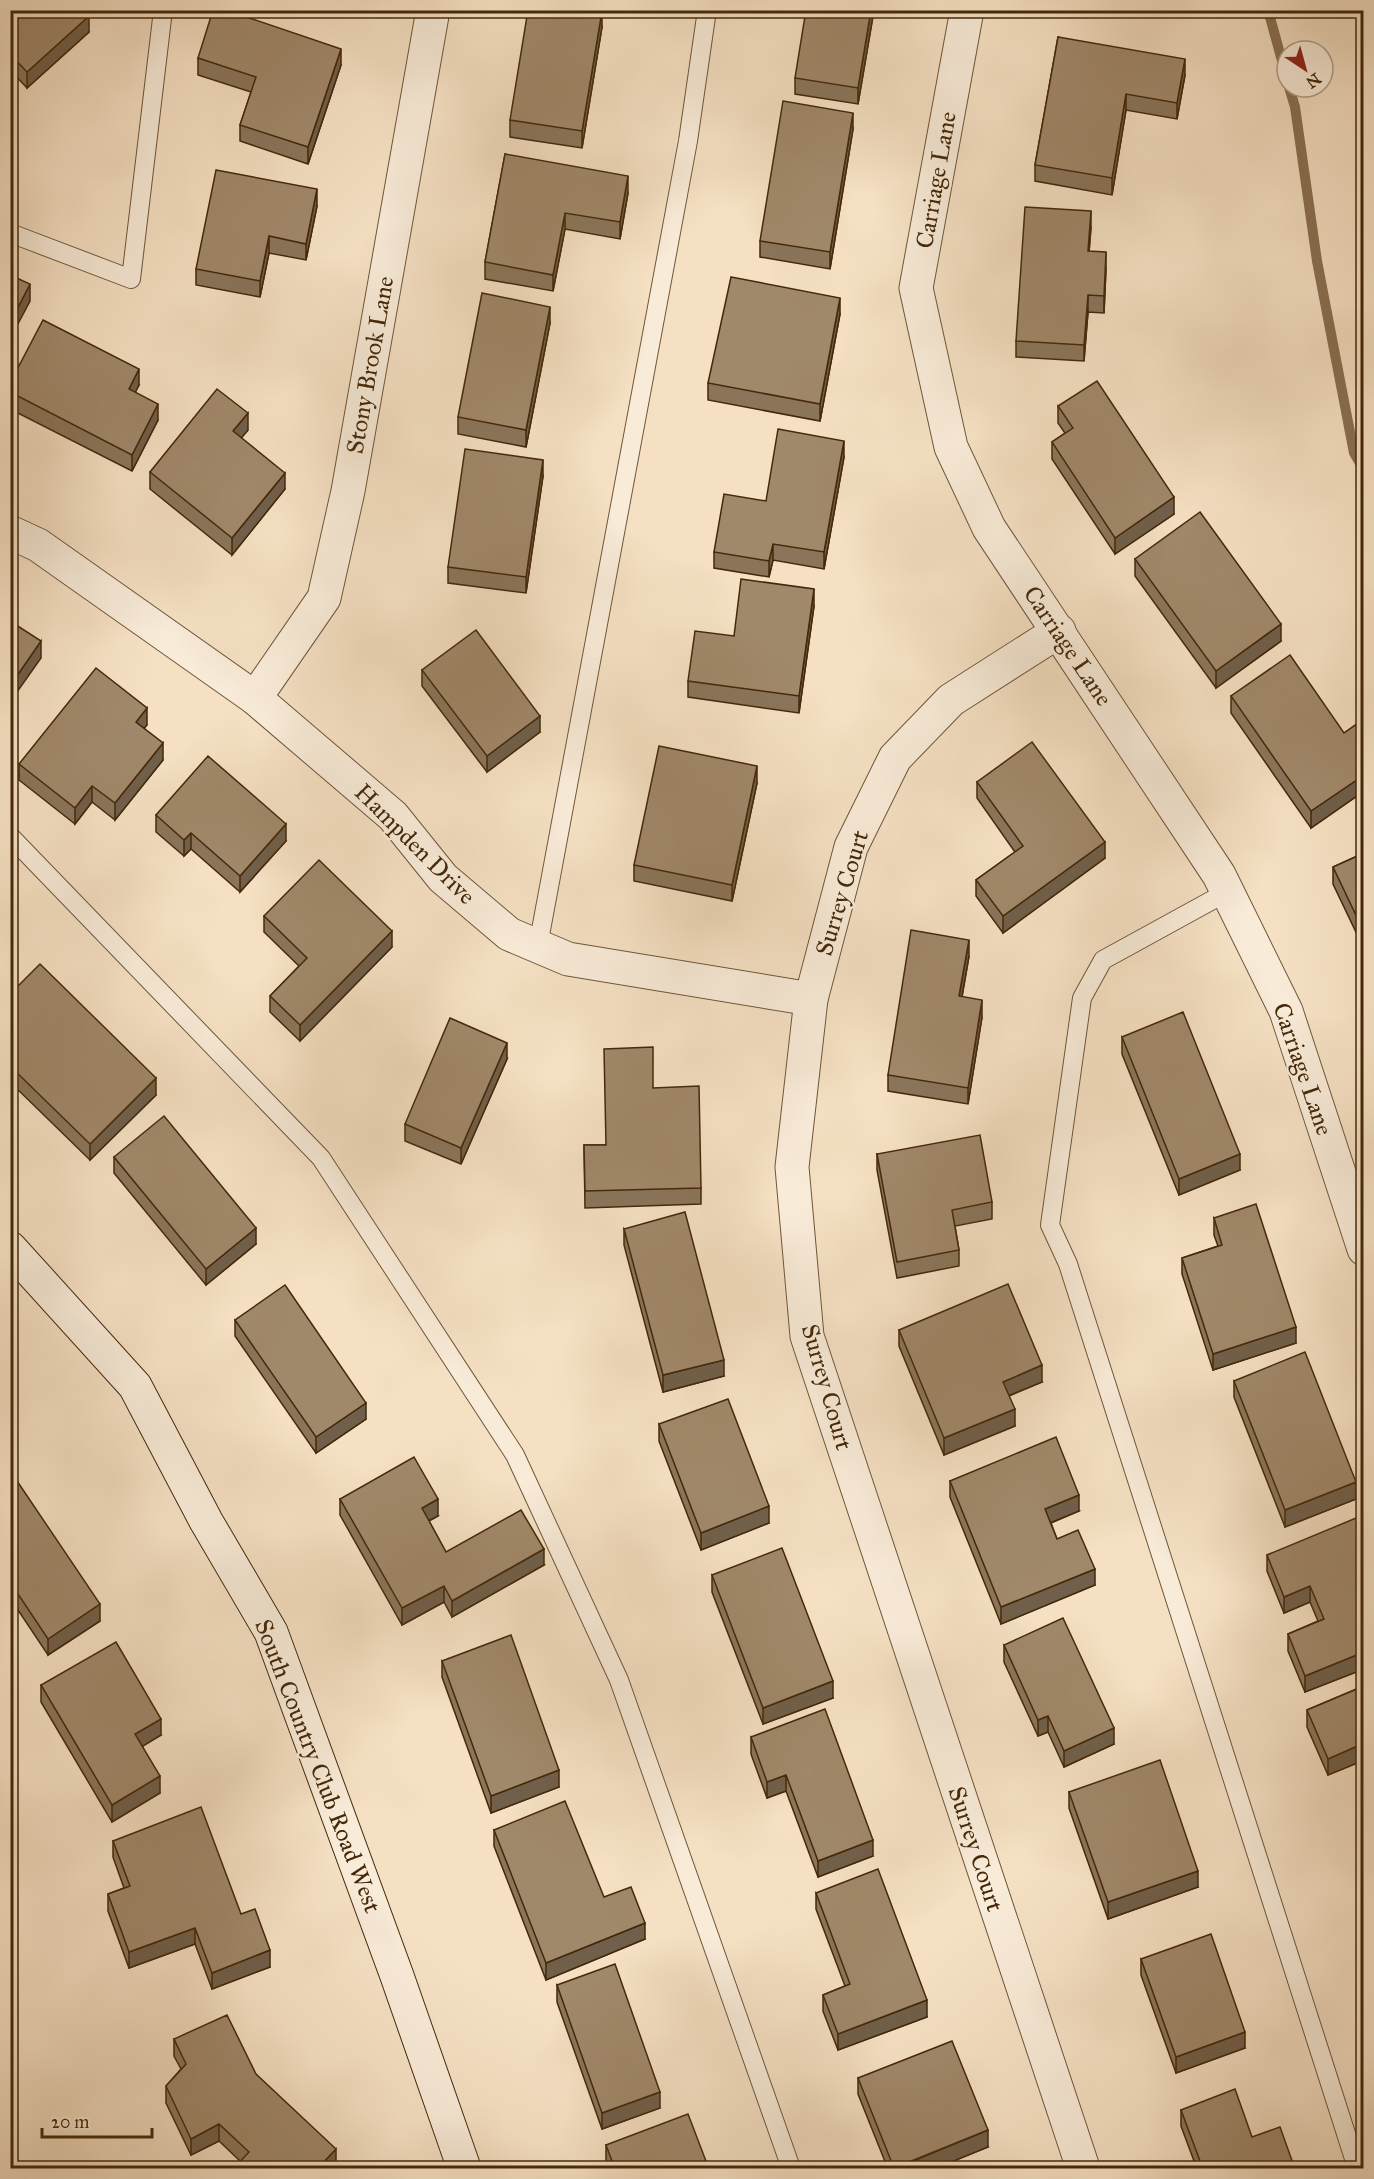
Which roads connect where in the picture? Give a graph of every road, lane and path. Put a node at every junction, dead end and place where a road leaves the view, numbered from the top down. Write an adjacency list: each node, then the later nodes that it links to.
1 (163, 10): 5 (lane)
2 (433, 10): 8 (street, Stony Brook Lane)
3 (707, 10): 11 (lane)
4 (967, 10): 7 (street, Carriage Lane)
5 (10, 233)
6 (10, 532): 8 (street, Hampden Drive)
7 (1059, 631): 10 (street, Carriage Lane); 12 (street, Surrey Court)
8 (255, 698): 11 (street, Hampden Drive)
9 (10, 836): 16 (lane)
10 (1227, 892): 14 (street, Carriage Lane); 18 (lane)
11 (538, 946): 12 (street, Hampden Drive)
12 (811, 999): 17 (street, Surrey Court)
13 (10, 1248): 15 (street, South Country Club Road West)
14 (1364, 1249)
15 (464, 2169)
16 (791, 2169)
17 (1083, 2169)
18 (1358, 2169)

